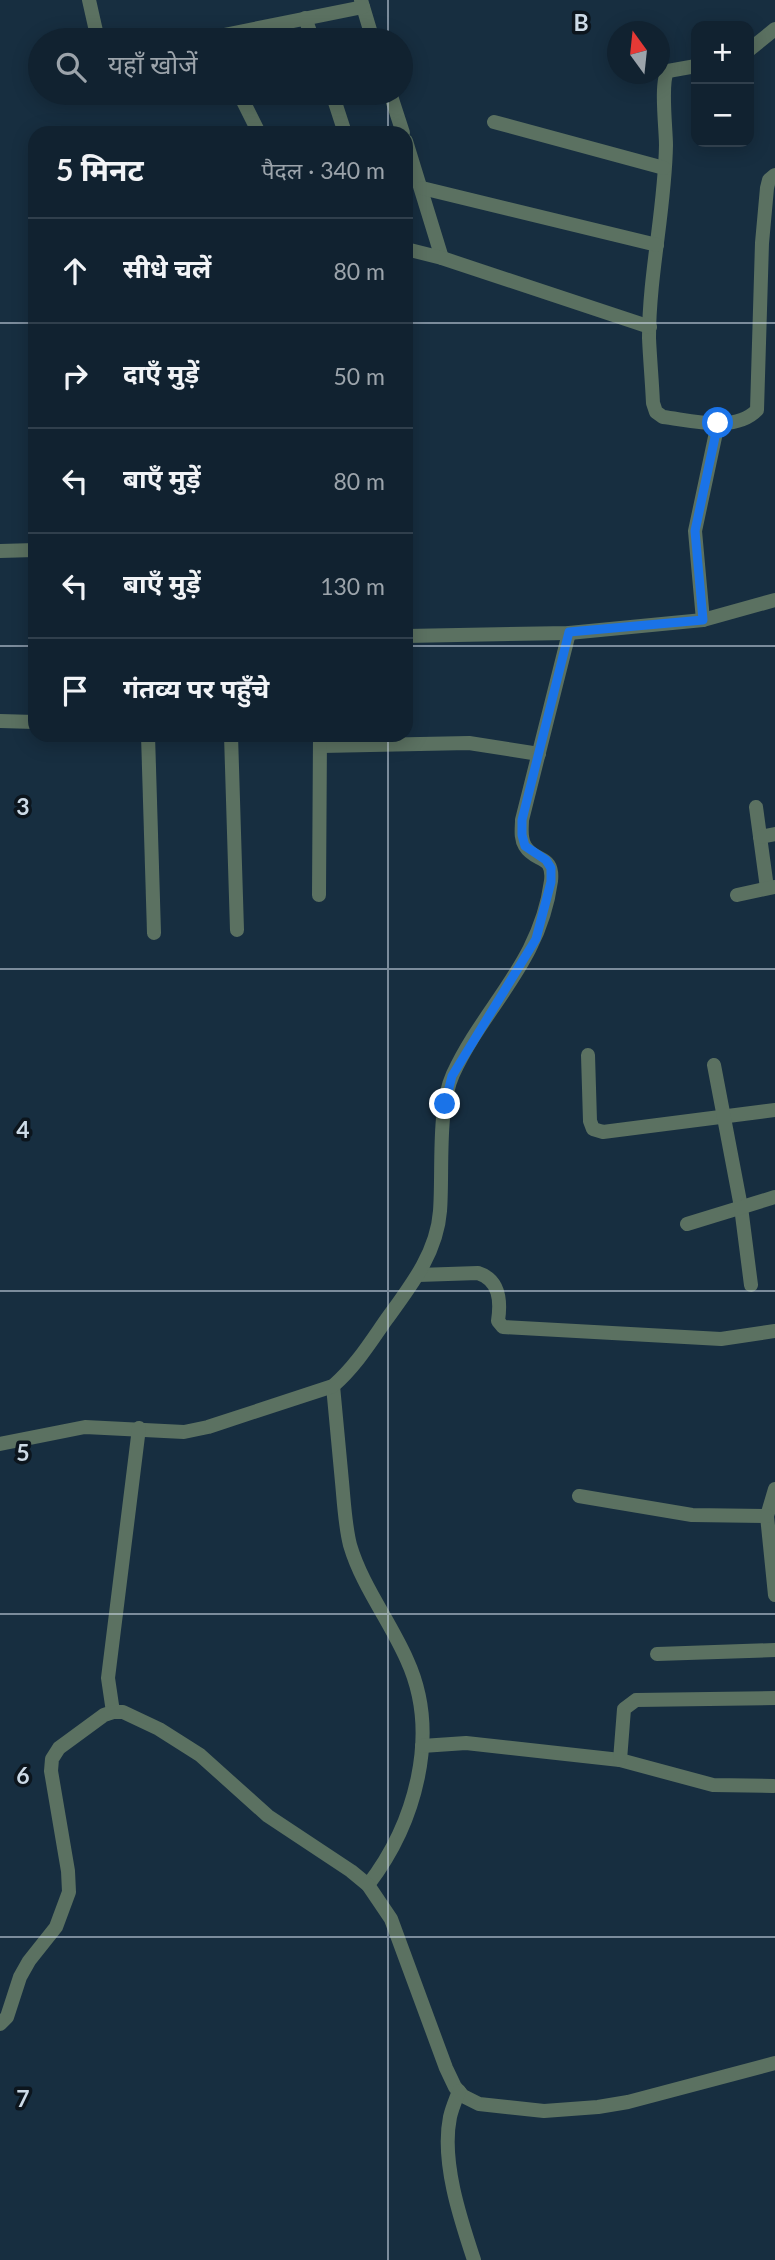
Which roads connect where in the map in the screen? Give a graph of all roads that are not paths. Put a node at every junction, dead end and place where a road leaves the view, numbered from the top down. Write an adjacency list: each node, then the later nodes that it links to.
1 (89, 0): 4 (street)
2 (362, 3): 3 (street); 7 (street)
3 (305, 18): 5 (street); 6 (street)
4 (95, 28)
5 (260, 28)
6 (309, 28)
7 (369, 28)
8 (775, 29): 9 (street)
9 (754, 46)
10 (691, 67): 19 (street)
11 (245, 105): 15 (street)
12 (336, 105): 16 (street)
13 (394, 105): 17 (street)
14 (494, 122): 19 (street)
15 (256, 126)
16 (343, 126)
17 (401, 126)
18 (413, 162): 21 (street)
19 (664, 168): 22 (street)
20 (775, 175): 26 (street)
21 (422, 188): 22 (street); 24 (street)
22 (657, 245): 25 (street)
23 (413, 251): 24 (street)
24 (442, 258): 25 (street)
25 (650, 327): 26 (street)
26 (718, 423): 30 (street)
27 (28, 550): 28 (street)
28 (0, 551)
29 (775, 600): 30 (street)
30 (703, 620): 31 (street)
31 (569, 632): 32 (street); 39 (street)
32 (413, 636)
33 (0, 721): 34 (street)
34 (28, 722)
35 (148, 742): 46 (street)
36 (231, 742): 45 (street)
37 (321, 742): 43 (street)
38 (413, 742): 39 (street)
39 (539, 754): 54 (street)
40 (756, 807): 41 (street)
41 (768, 836): 42 (street)
42 (771, 887): 44 (street)
43 (319, 895)
44 (737, 895)
45 (237, 930)
46 (154, 933)
47 (588, 1055): 50 (street)
48 (714, 1065): 50 (street)
49 (775, 1110): 50 (street)
50 (723, 1117): 52 (street)
51 (775, 1197): 52 (street)
52 (741, 1208): 53 (street); 55 (street)
53 (687, 1224)
54 (418, 1275): 56 (street); 57 (street)
55 (751, 1284)
56 (775, 1331)
57 (333, 1386): 58 (street); 68 (street)
58 (139, 1428): 59 (street); 67 (street)
59 (0, 1444)
60 (775, 1489): 62 (street)
61 (579, 1496): 62 (street)
62 (766, 1516): 63 (street)
63 (775, 1595)
64 (775, 1650): 65 (street)
65 (657, 1654)
66 (775, 1698): 69 (street)
67 (113, 1712): 71 (street); 72 (street)
68 (422, 1746): 69 (street); 71 (street)
69 (620, 1760): 70 (street)
70 (773, 1786)
71 (368, 1885): 74 (street)
72 (0, 2024)
73 (775, 2063): 74 (street)
74 (459, 2091): 75 (street)
75 (474, 2260)

